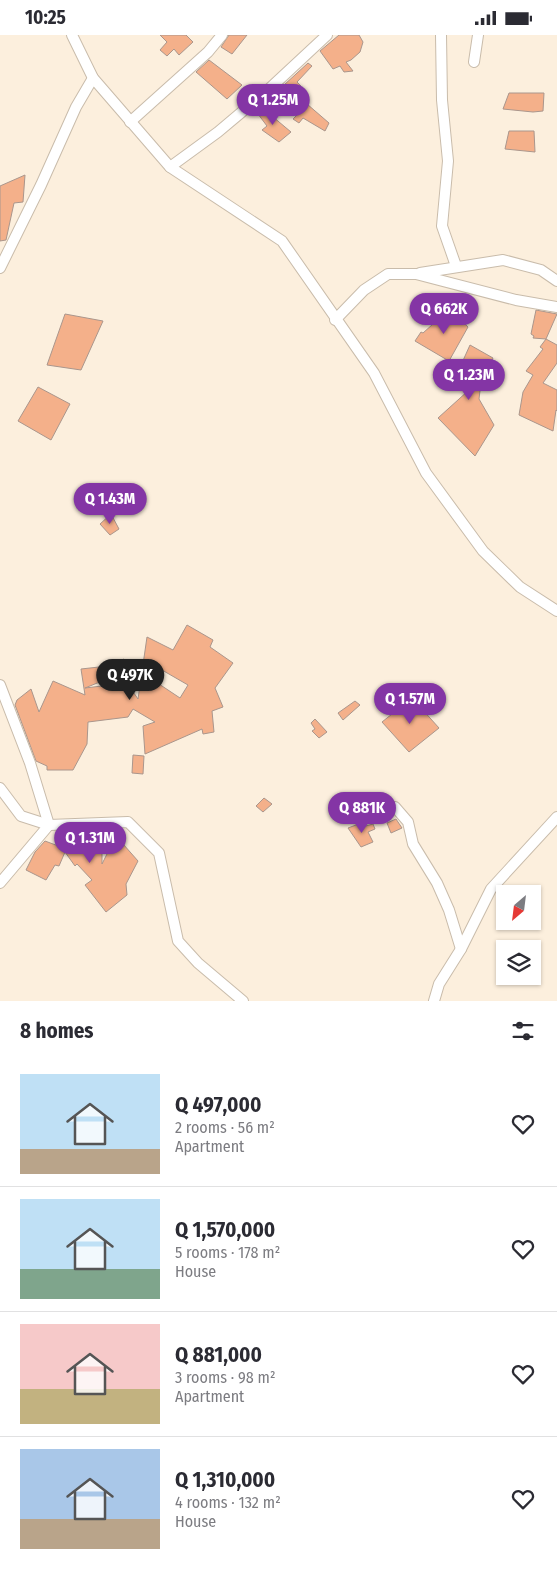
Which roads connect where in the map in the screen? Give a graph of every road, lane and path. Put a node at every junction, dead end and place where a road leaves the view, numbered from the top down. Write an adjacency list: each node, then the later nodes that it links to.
1 (72, 35): 7 (street)
2 (222, 35): 8 (street)
3 (327, 35): 9 (street)
4 (440, 35): 11 (street)
5 (478, 35): 6 (street)
6 (474, 62)
7 (93, 78): 8 (street); 10 (street)
8 (130, 122): 9 (street)
9 (170, 167): 15 (street)
10 (0, 267)
11 (456, 267): 12 (street); 13 (street)
12 (416, 273): 14 (street); 15 (street)
13 (557, 281)
14 (557, 307)
15 (335, 320): 16 (street)
16 (557, 611)
17 (0, 685): 21 (street)
18 (0, 788): 21 (street)
19 (385, 811): 23 (street)
20 (557, 817): 23 (street)
21 (49, 825): 22 (street); 24 (street)
22 (0, 883)
23 (460, 949): 25 (street)
24 (243, 1001)
25 (434, 1001)

